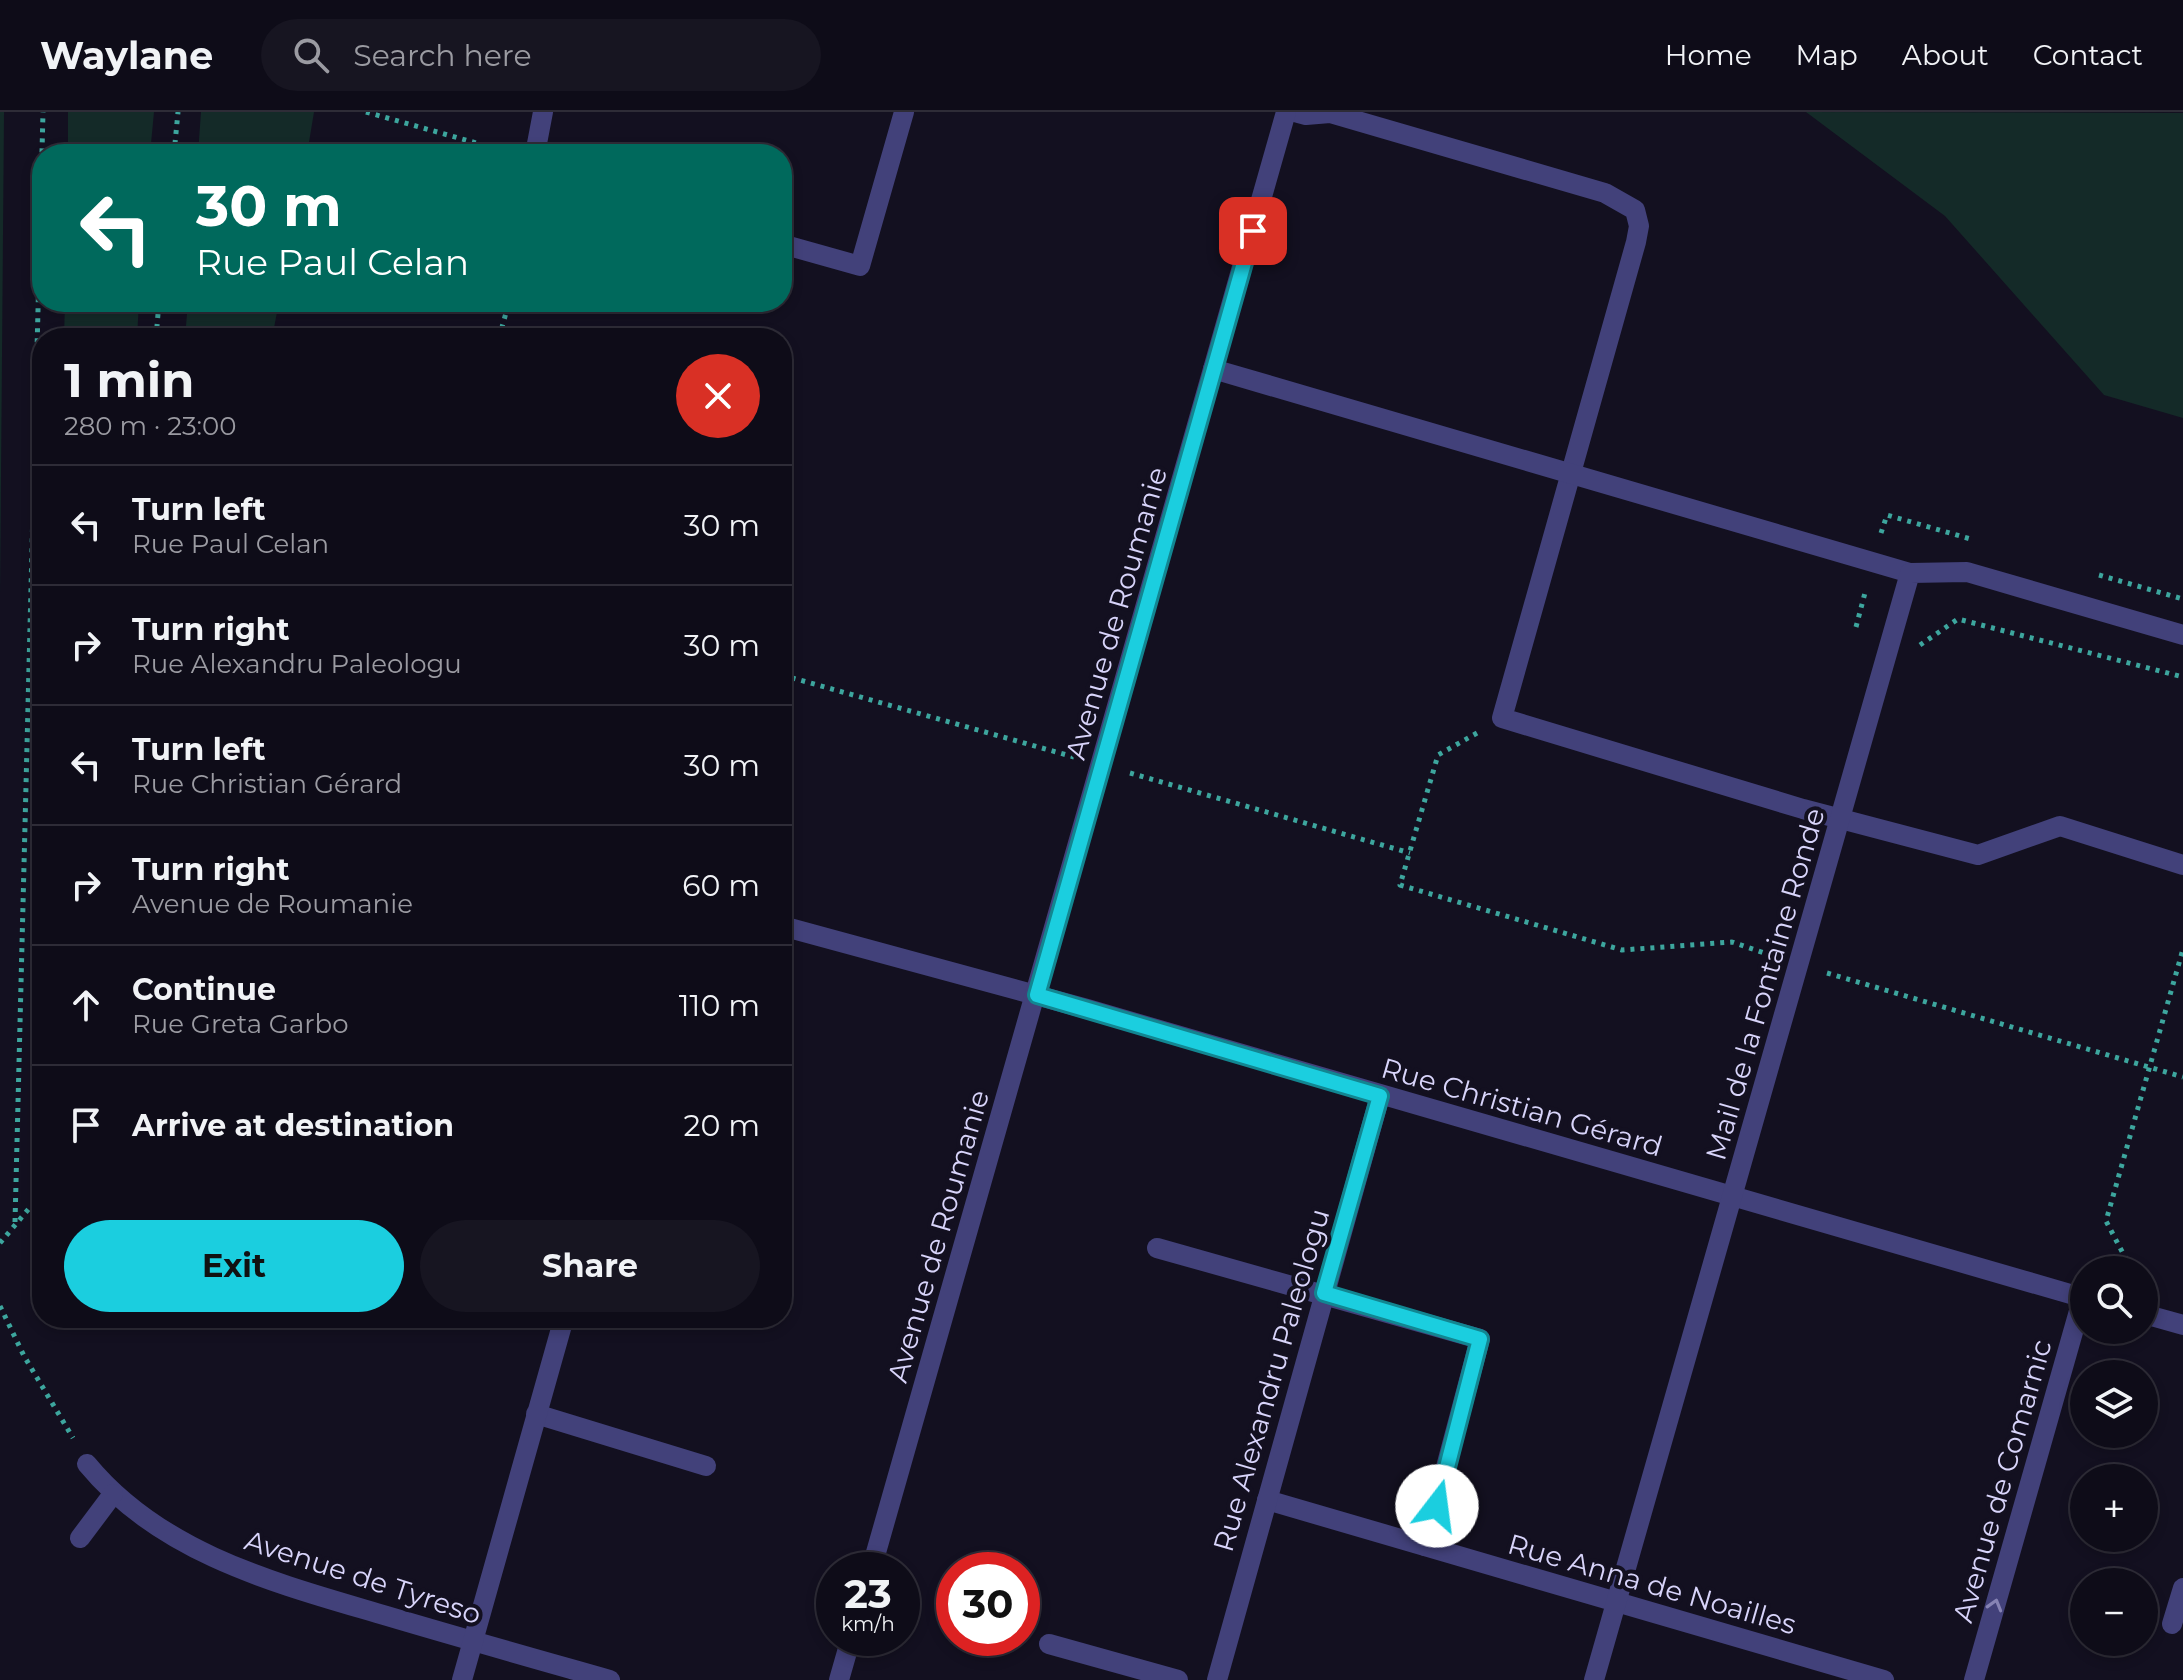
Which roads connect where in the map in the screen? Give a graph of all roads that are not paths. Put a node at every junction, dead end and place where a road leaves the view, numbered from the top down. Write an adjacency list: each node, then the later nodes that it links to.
1 (543, 112): 5 (street)
2 (904, 112): 6 (street)
3 (1286, 112): 7 (street, Avenue de Roumanie)
4 (1295, 112): 8 (street)
5 (537, 144)
6 (792, 247)
7 (1213, 369): 8 (street); 14 (street, Avenue de Roumanie)
8 (1571, 472): 9 (street); 11 (street)
9 (1910, 573): 10 (street); 11 (street, Mail de la Fontaine Ronde)
10 (2183, 635)
11 (1842, 820): 12 (street); 16 (street, Mail de la Fontaine Ronde)
12 (2183, 865)
13 (792, 929): 14 (street, Rue Christian Gérard)
14 (1037, 995): 15 (street, Rue Christian Gérard); 31 (street, Avenue de Roumanie)
15 (1380, 1096): 16 (street, Rue Christian Gérard); 18 (street, Rue Alexandru Paleologu)
16 (1732, 1196): 19 (street, Rue Christian Gérard); 33 (street, Mail de la Fontaine Ronde)
17 (1157, 1248): 18 (street)
18 (1324, 1293): 28 (street, Rue Alexandru Paleologu); 30 (street)
19 (2070, 1294)
20 (2158, 1318): 21 (street)
21 (2183, 1325)
22 (561, 1328): 24 (street)
23 (2071, 1344): 45 (street, Avenue de Comarnic, one-way to 23)
24 (536, 1414): 26 (street); 35 (street)
25 (87, 1464): 27 (street, Avenue de Tyreso)
26 (706, 1466)
27 (113, 1494): 29 (street); 35 (street, Avenue de Tyreso)
28 (1267, 1500): 30 (street, Rue Anna de Noailles); 42 (street, Rue Alexandru Paleologu)
29 (80, 1538)
30 (1425, 1546): 33 (street, Rue Anna de Noailles)
31 (876, 1552)
32 (2183, 1588): 34 (street)
33 (1616, 1603): 43 (street, Mail de la Fontaine Ronde); 44 (street, Rue Anna de Noailles)
34 (2172, 1624)
35 (471, 1641): 38 (street); 39 (street, Avenue de Tyreso)
36 (1049, 1644): 41 (street)
37 (846, 1656): 40 (street)
38 (462, 1680)
39 (610, 1680)
40 (839, 1680)
41 (1178, 1680)
42 (1217, 1680)
43 (1594, 1680)
44 (1884, 1680)
45 (1974, 1680)

